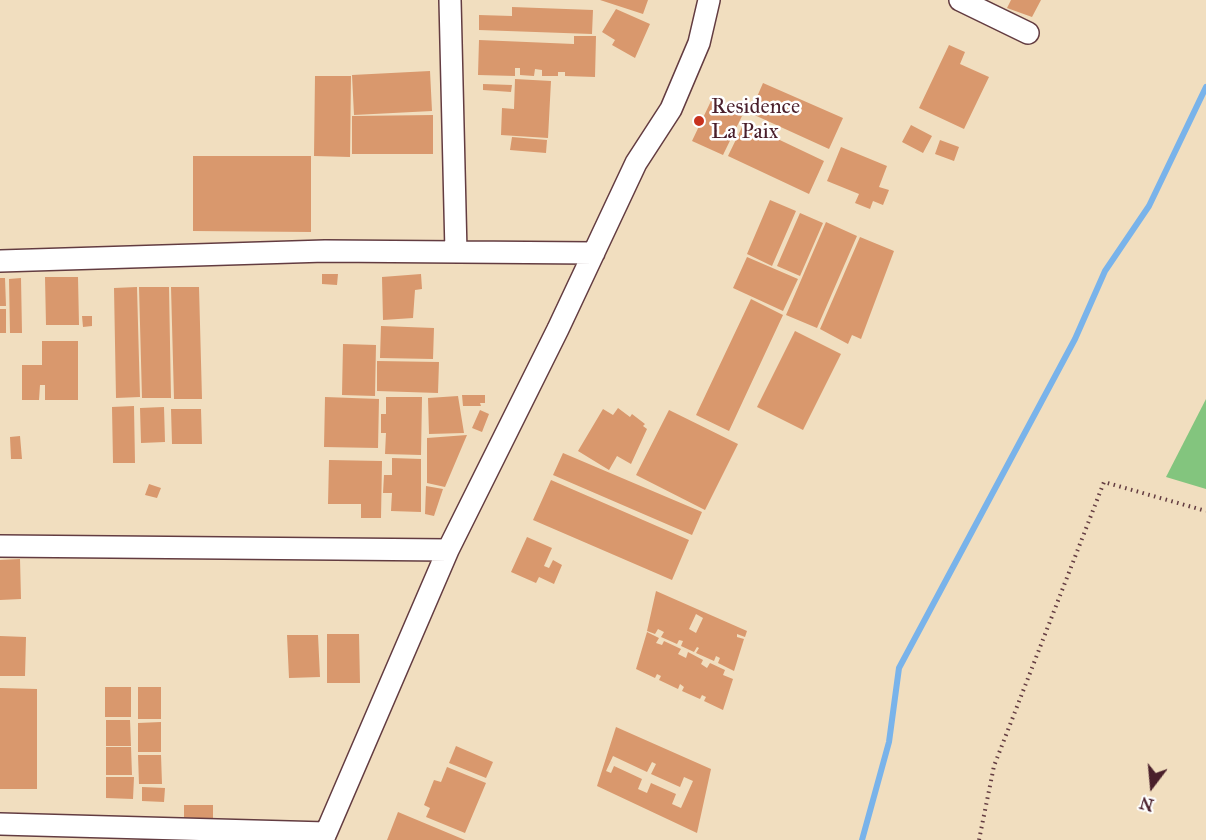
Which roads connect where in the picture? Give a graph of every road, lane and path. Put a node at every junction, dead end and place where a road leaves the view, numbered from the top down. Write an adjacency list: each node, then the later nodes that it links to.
1 (450, 0): 5 (street)
2 (709, 0): 6 (street)
3 (960, 0): 4 (street)
4 (1028, 33)
5 (456, 252): 6 (street); 7 (street)
6 (594, 254): 10 (street)
7 (0, 261)
8 (1206, 511): 13 (path)
9 (0, 546): 10 (street)
10 (448, 550): 12 (street)
11 (0, 825): 12 (street)
12 (325, 837)
13 (979, 840)

